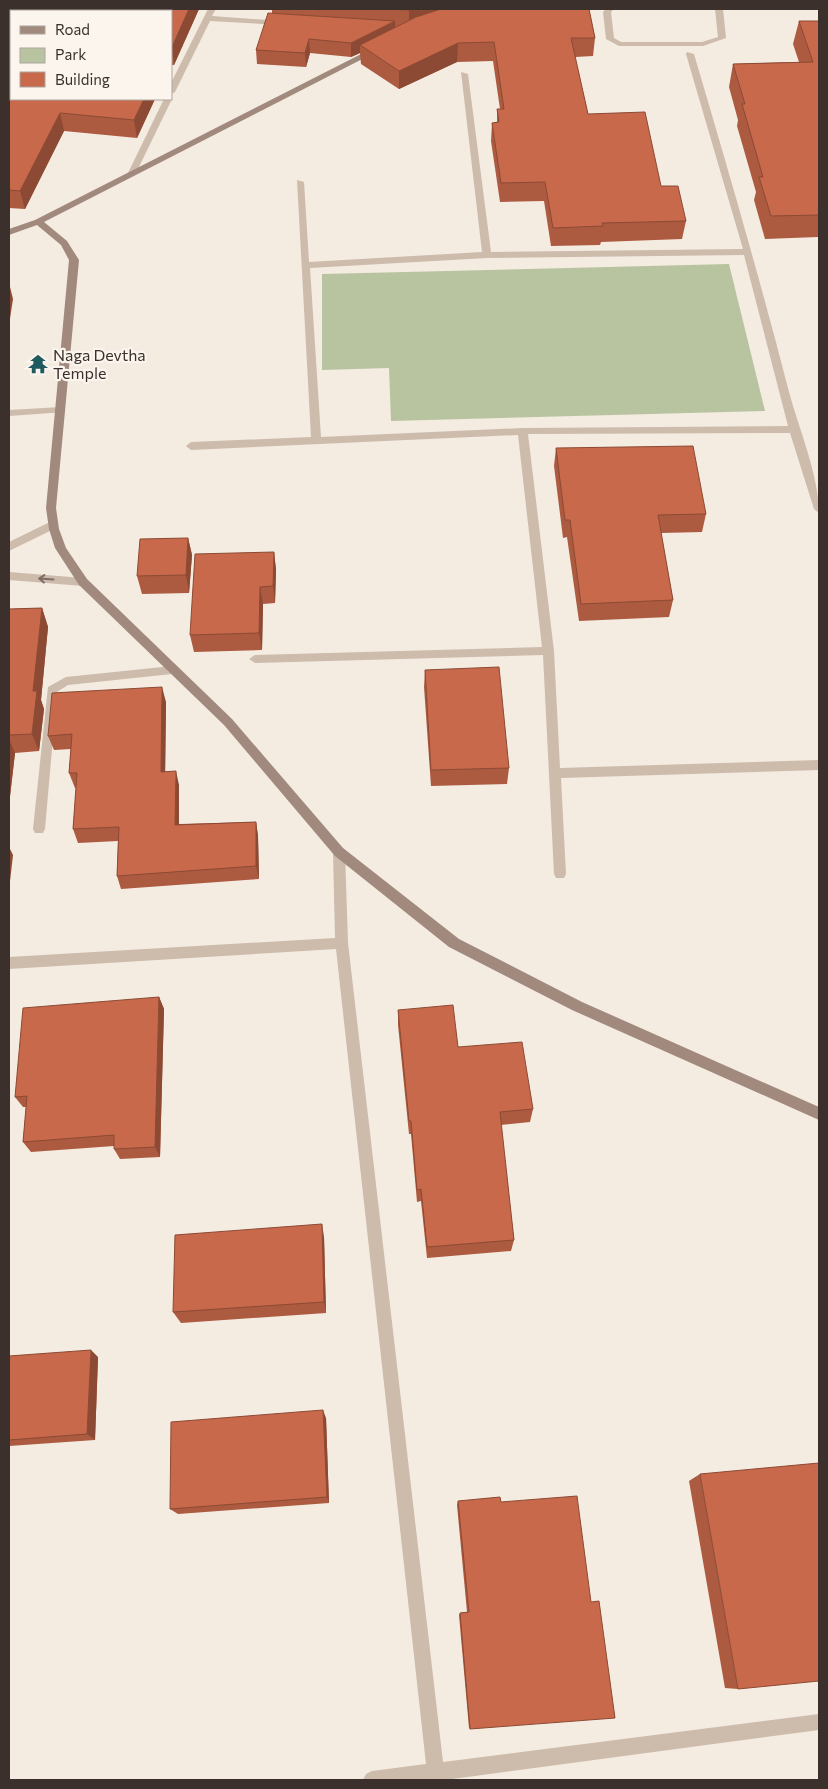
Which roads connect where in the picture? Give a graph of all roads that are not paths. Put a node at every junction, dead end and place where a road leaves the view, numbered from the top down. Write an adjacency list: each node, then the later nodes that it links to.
1 (212, 9): 4 (street)
2 (610, 9): 3 (street)
3 (719, 9)
4 (207, 18): 5 (street); 9 (street)
5 (295, 24)
6 (386, 46): 11 (street)
7 (690, 54): 15 (street)
8 (464, 74): 16 (street)
9 (172, 90)
10 (168, 100): 11 (street)
11 (132, 173): 13 (street)
12 (300, 182): 17 (street)
13 (38, 222): 14 (street); 18 (street)
14 (9, 232)
15 (748, 252): 16 (street); 20 (street)
16 (487, 255): 17 (street)
17 (305, 265): 22 (street)
18 (61, 410): 19 (street); 25 (street)
19 (9, 413)
20 (794, 429): 21 (street); 24 (street)
21 (523, 431): 22 (street); 29 (street)
22 (316, 441): 23 (street)
23 (191, 446)
24 (819, 509)
25 (52, 526): 26 (street); 28 (street)
26 (9, 547)
27 (9, 576): 28 (street, one-way to 27)
28 (83, 582): 31 (street)
29 (548, 651): 30 (street); 33 (street)
30 (255, 659)
31 (172, 670): 34 (street); 35 (street)
32 (819, 765): 33 (street)
33 (555, 774): 36 (street)
34 (39, 829)
35 (339, 852): 37 (street); 39 (street)
36 (560, 874)
37 (342, 943): 38 (street); 41 (street)
38 (9, 963)
39 (819, 1114)
40 (819, 1722): 41 (street)
41 (435, 1776): 42 (street)
42 (372, 1780)

